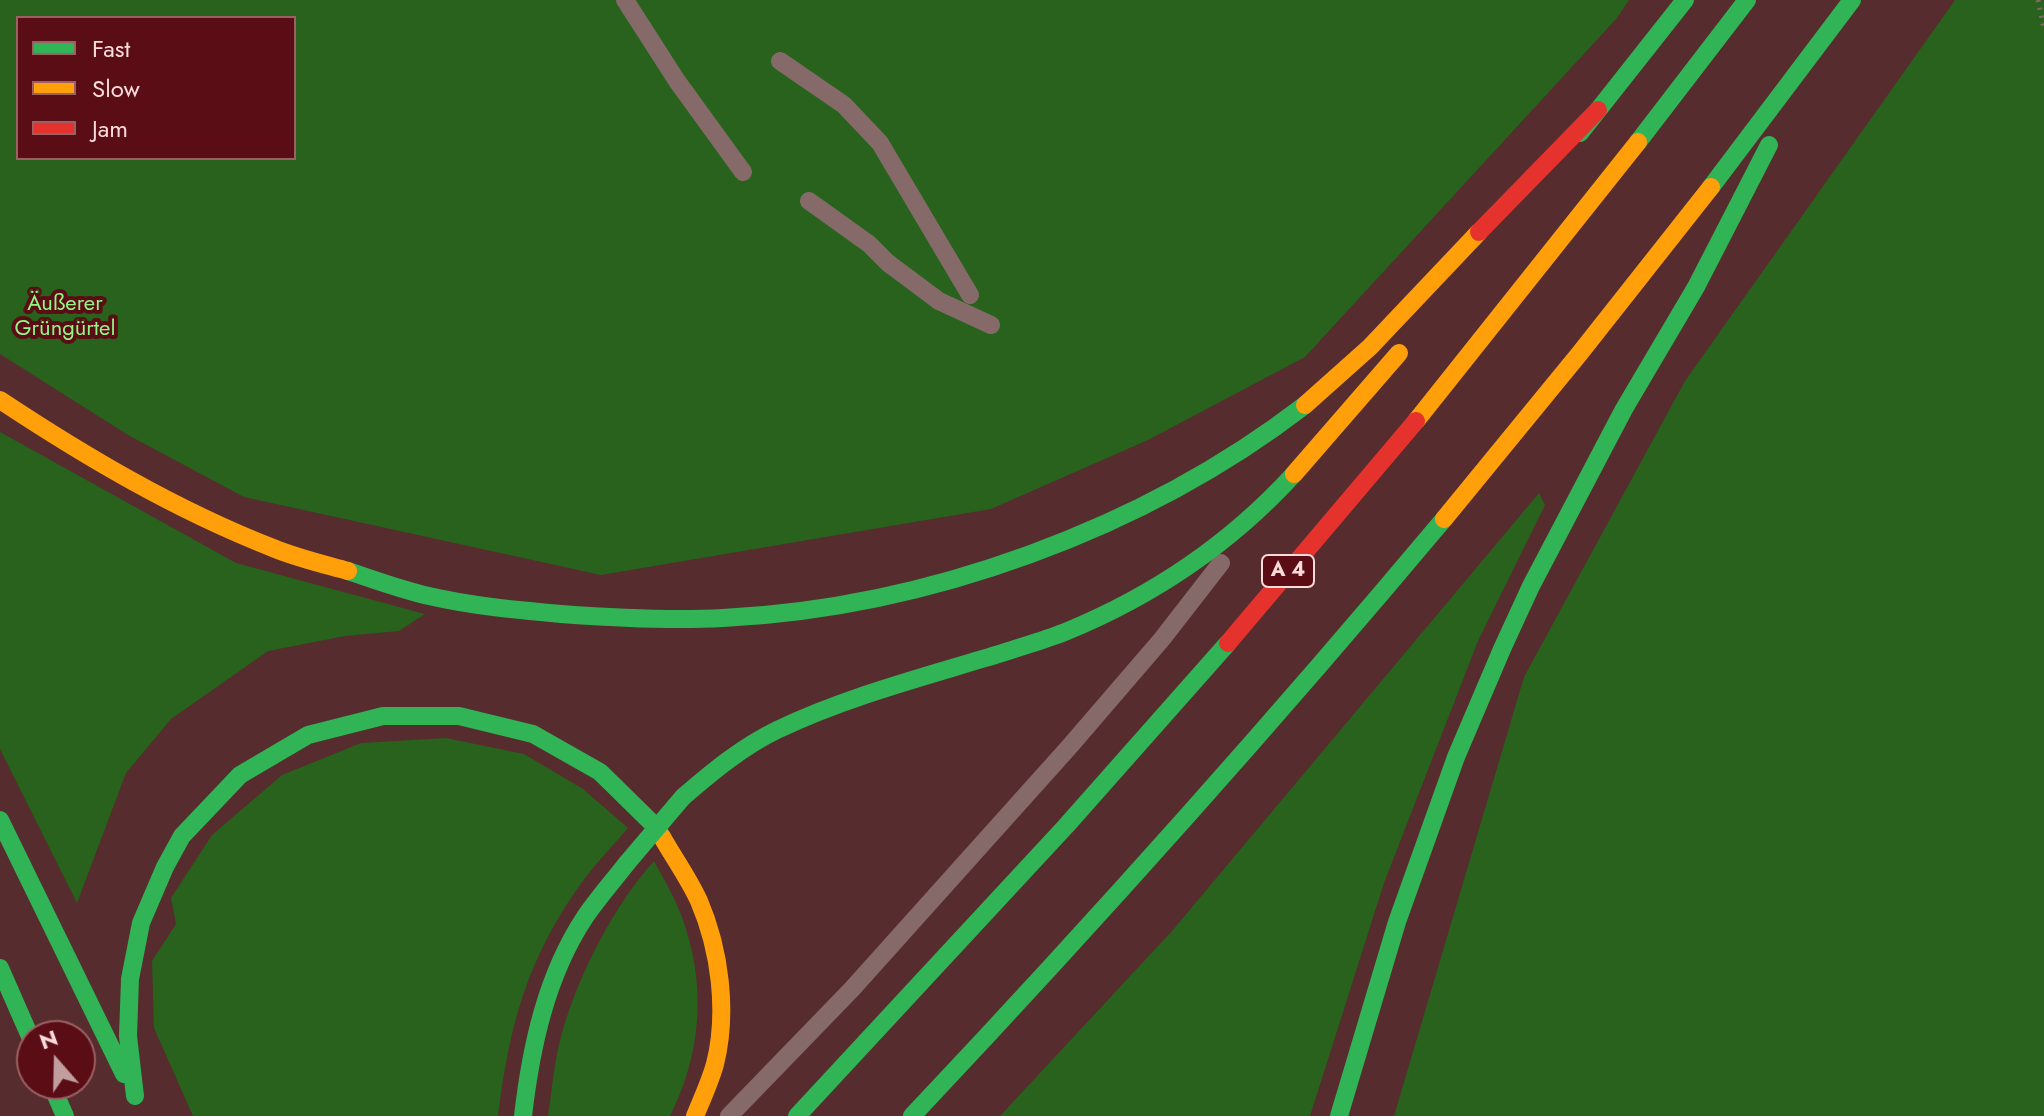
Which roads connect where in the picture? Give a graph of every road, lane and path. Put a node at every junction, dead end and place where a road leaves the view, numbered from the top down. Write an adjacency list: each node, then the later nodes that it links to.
1 (625, 0): 10 (lane)
2 (1685, 0): 9 (highway)
3 (1747, 0): 26 (highway, A 4)
4 (1852, 0): 7 (highway)
5 (2038, 0): 6 (path)
6 (2044, 29)
7 (1825, 36): 27 (highway); 28 (highway)
8 (780, 61): 13 (lane)
9 (1598, 110): 12 (highway); 16 (highway)
10 (743, 172)
11 (809, 201): 14 (lane)
12 (1469, 269)
13 (970, 295)
14 (991, 325)
15 (1410, 340): 17 (highway)
16 (0, 400)
17 (1291, 477): 23 (highway, bridge); 25 (lane)
18 (0, 820): 21 (highway)
19 (0, 968): 20 (highway)
20 (23, 1020)
21 (135, 1096): 22 (highway); 24 (highway)
22 (144, 1116)
23 (523, 1116)
24 (695, 1116)
25 (729, 1116)
26 (797, 1116)
27 (912, 1116)
28 (1339, 1116)

